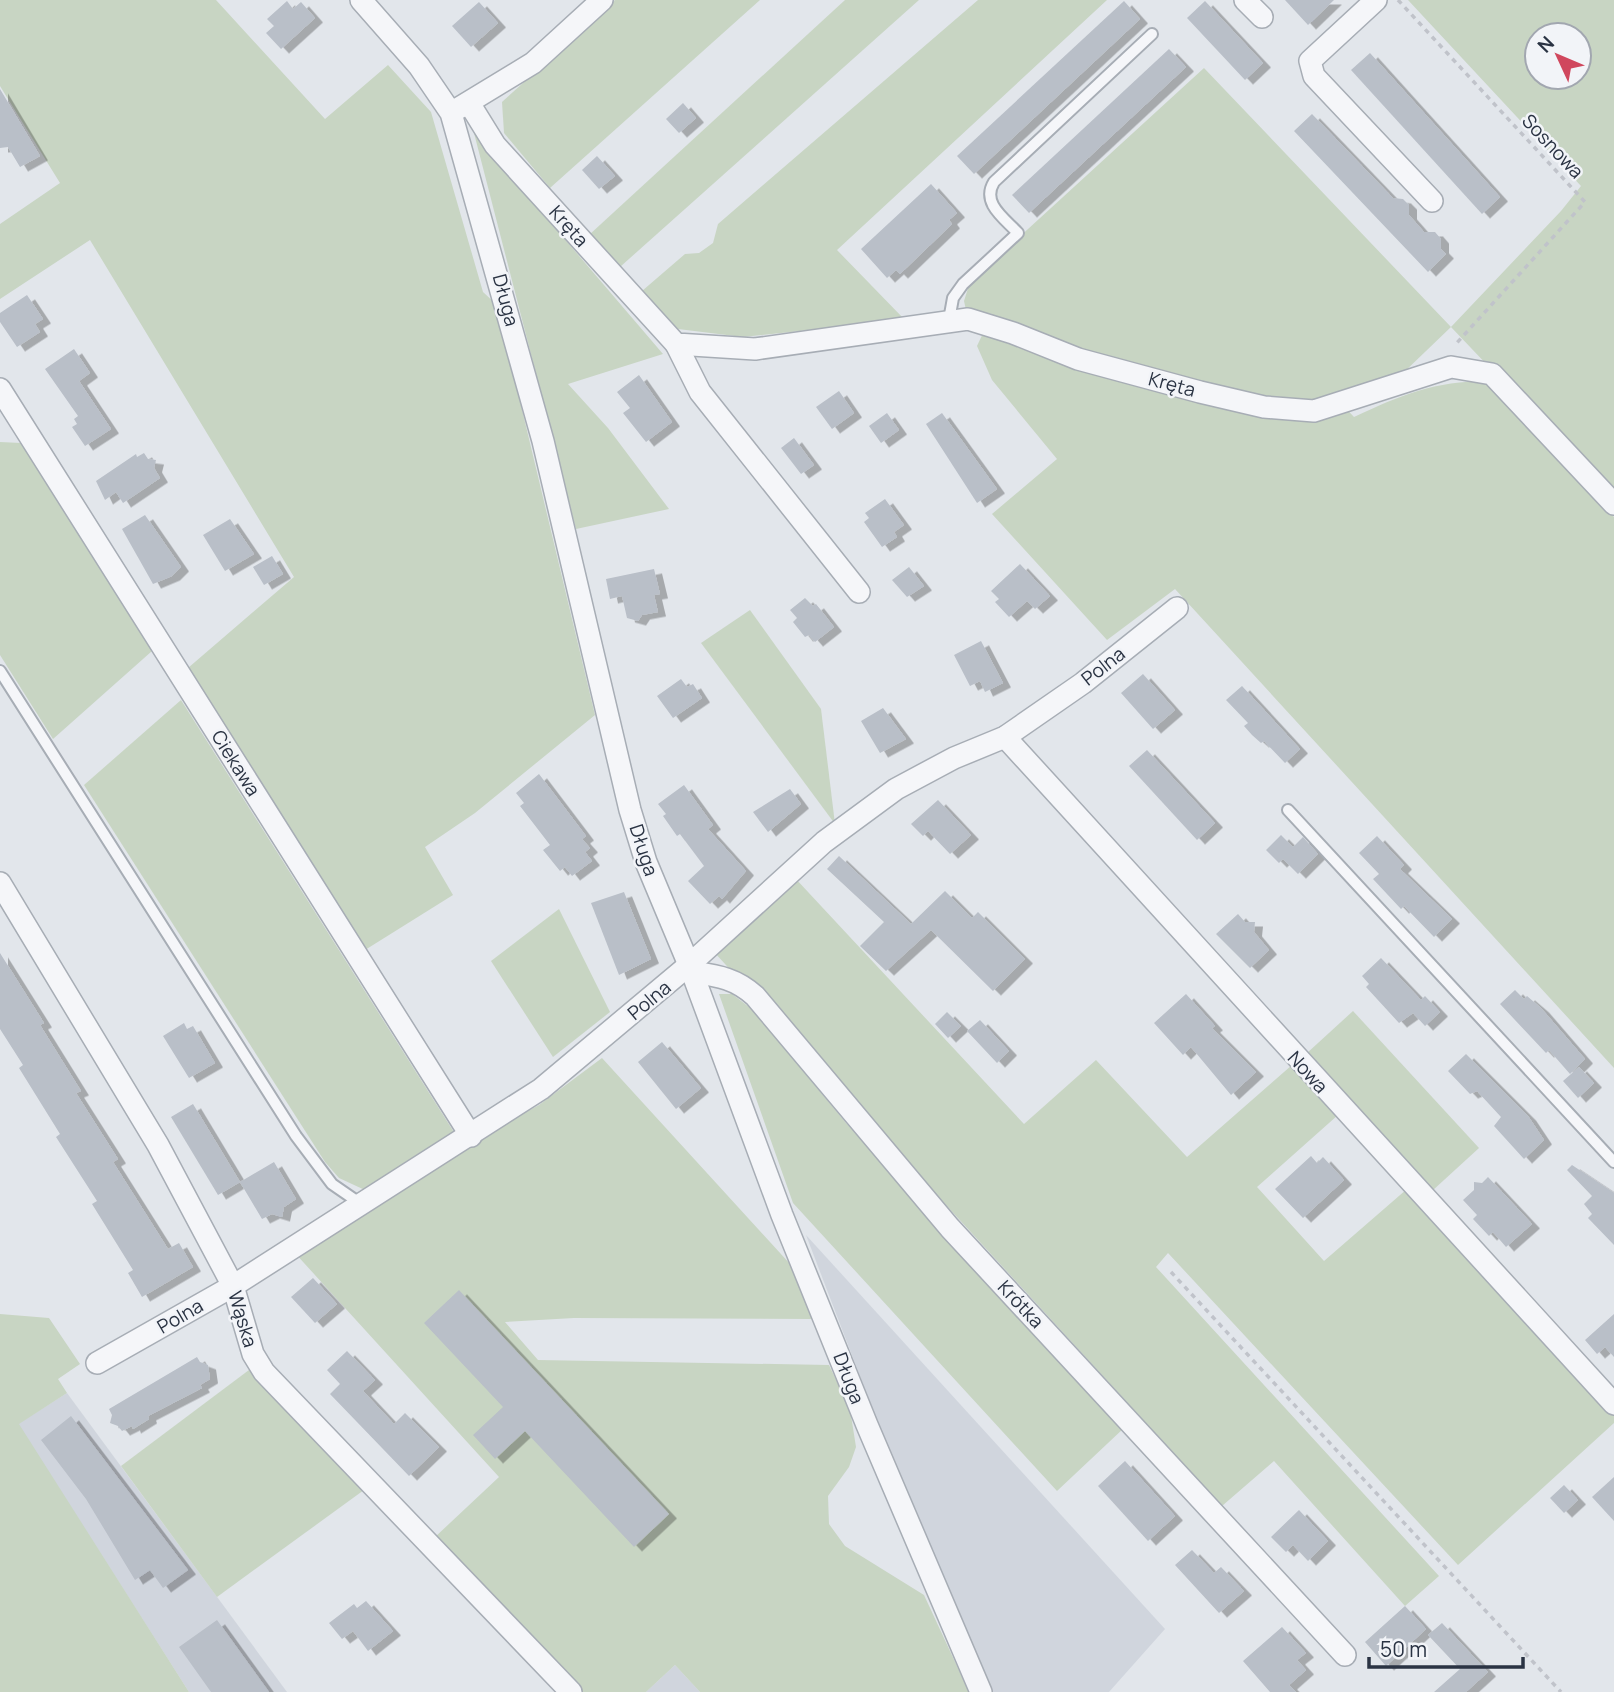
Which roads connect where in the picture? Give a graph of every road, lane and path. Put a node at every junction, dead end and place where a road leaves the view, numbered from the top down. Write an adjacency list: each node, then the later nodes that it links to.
1 (361, 0): 8 (street, Długa)
2 (602, 0): 8 (street)
3 (1245, 0): 6 (street)
4 (1376, 0): 9 (street)
5 (1398, 0): 12 (path, Sosnowa)
6 (1262, 17)
7 (1152, 34): 10 (lane)
8 (460, 108): 11 (street, Kręta); 21 (street, Długa)
9 (1432, 201)
10 (949, 320): 11 (street, Kręta); 12 (street, Kręta)
11 (676, 344): 15 (street, Kręta)
12 (1428, 374): 14 (street, Kręta)
13 (0, 389): 22 (street, Ciekawa)
14 (1614, 504)
15 (859, 592)
16 (1177, 608): 18 (street, Polna)
17 (0, 671): 24 (lane)
18 (1005, 737): 21 (street, Polna); 28 (street, Nowa)
19 (1288, 810): 23 (lane)
20 (0, 883): 26 (street, Wąska)
21 (690, 969): 22 (street, Polna); 29 (street, Krótka); 31 (street, Długa)
22 (471, 1136): 24 (street, Polna)
23 (1614, 1162)
24 (361, 1204): 26 (street, Polna)
25 (1171, 1272): 32 (path)
26 (233, 1286): 27 (street, Polna); 30 (street, Wąska)
27 (97, 1363)
28 (1614, 1404)
29 (1345, 1655)
30 (571, 1692)
31 (981, 1692)
32 (1561, 1692)

